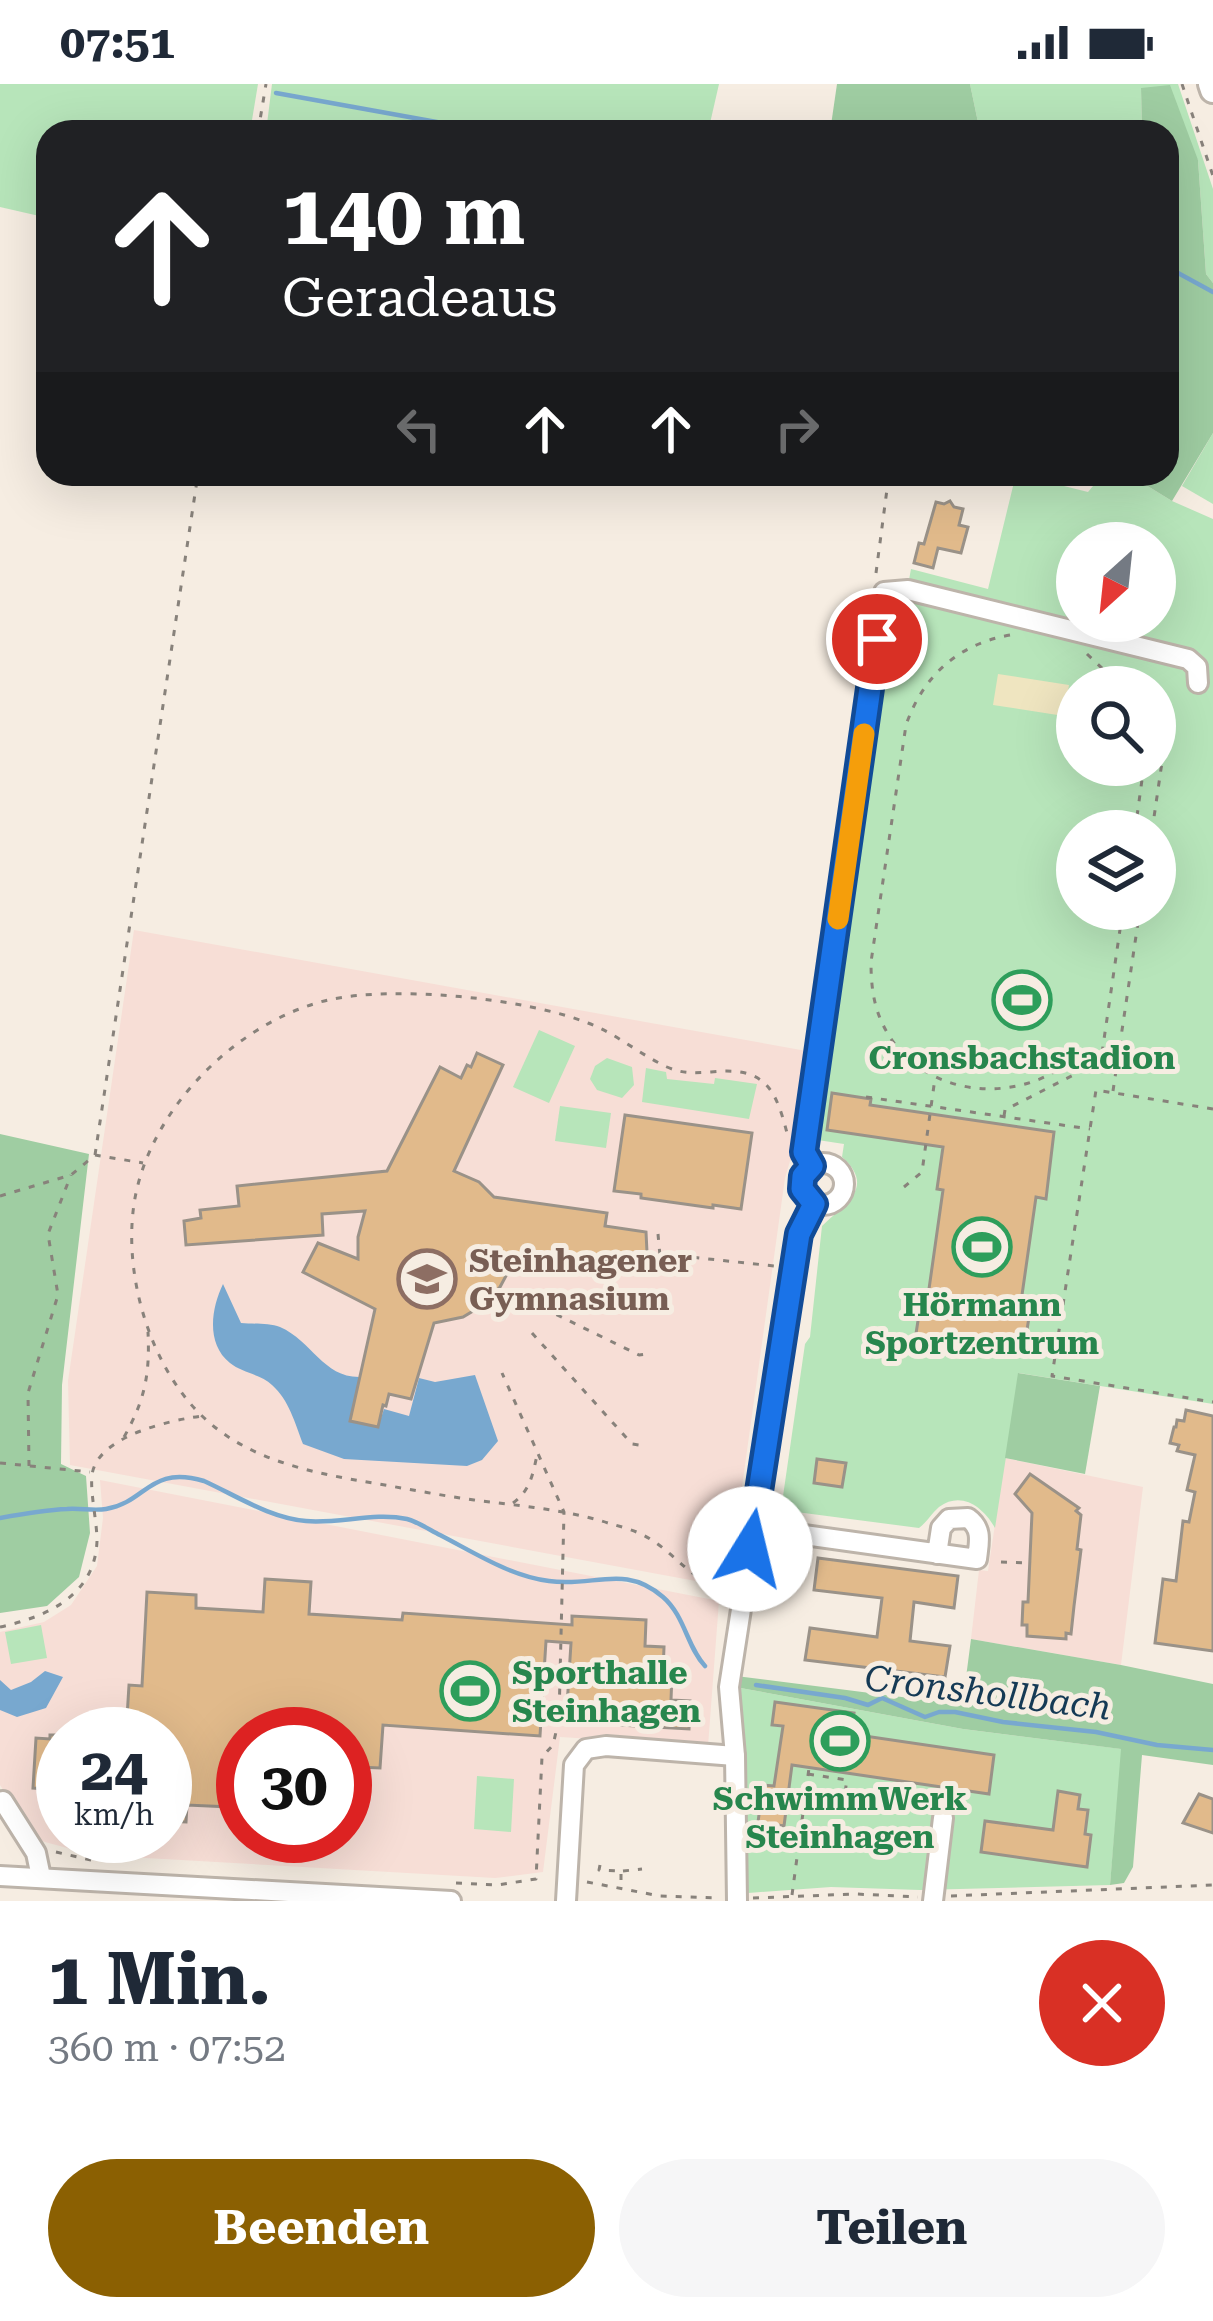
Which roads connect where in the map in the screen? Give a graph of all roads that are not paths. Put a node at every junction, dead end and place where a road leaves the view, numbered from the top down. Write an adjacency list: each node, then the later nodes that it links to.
1 (1198, 683): 2 (street)
2 (808, 1159): 3 (street); 3 (street)
3 (814, 1204): 4 (street)
4 (754, 1528): 5 (street); 6 (street)
5 (937, 1554)
6 (735, 1756): 13 (street); 14 (street)
7 (3, 1802): 10 (street)
8 (943, 1818): 12 (street)
9 (0, 1876): 10 (street)
10 (41, 1877): 11 (street)
11 (451, 1892)
12 (933, 1899)
13 (736, 1900)
14 (566, 1901)

